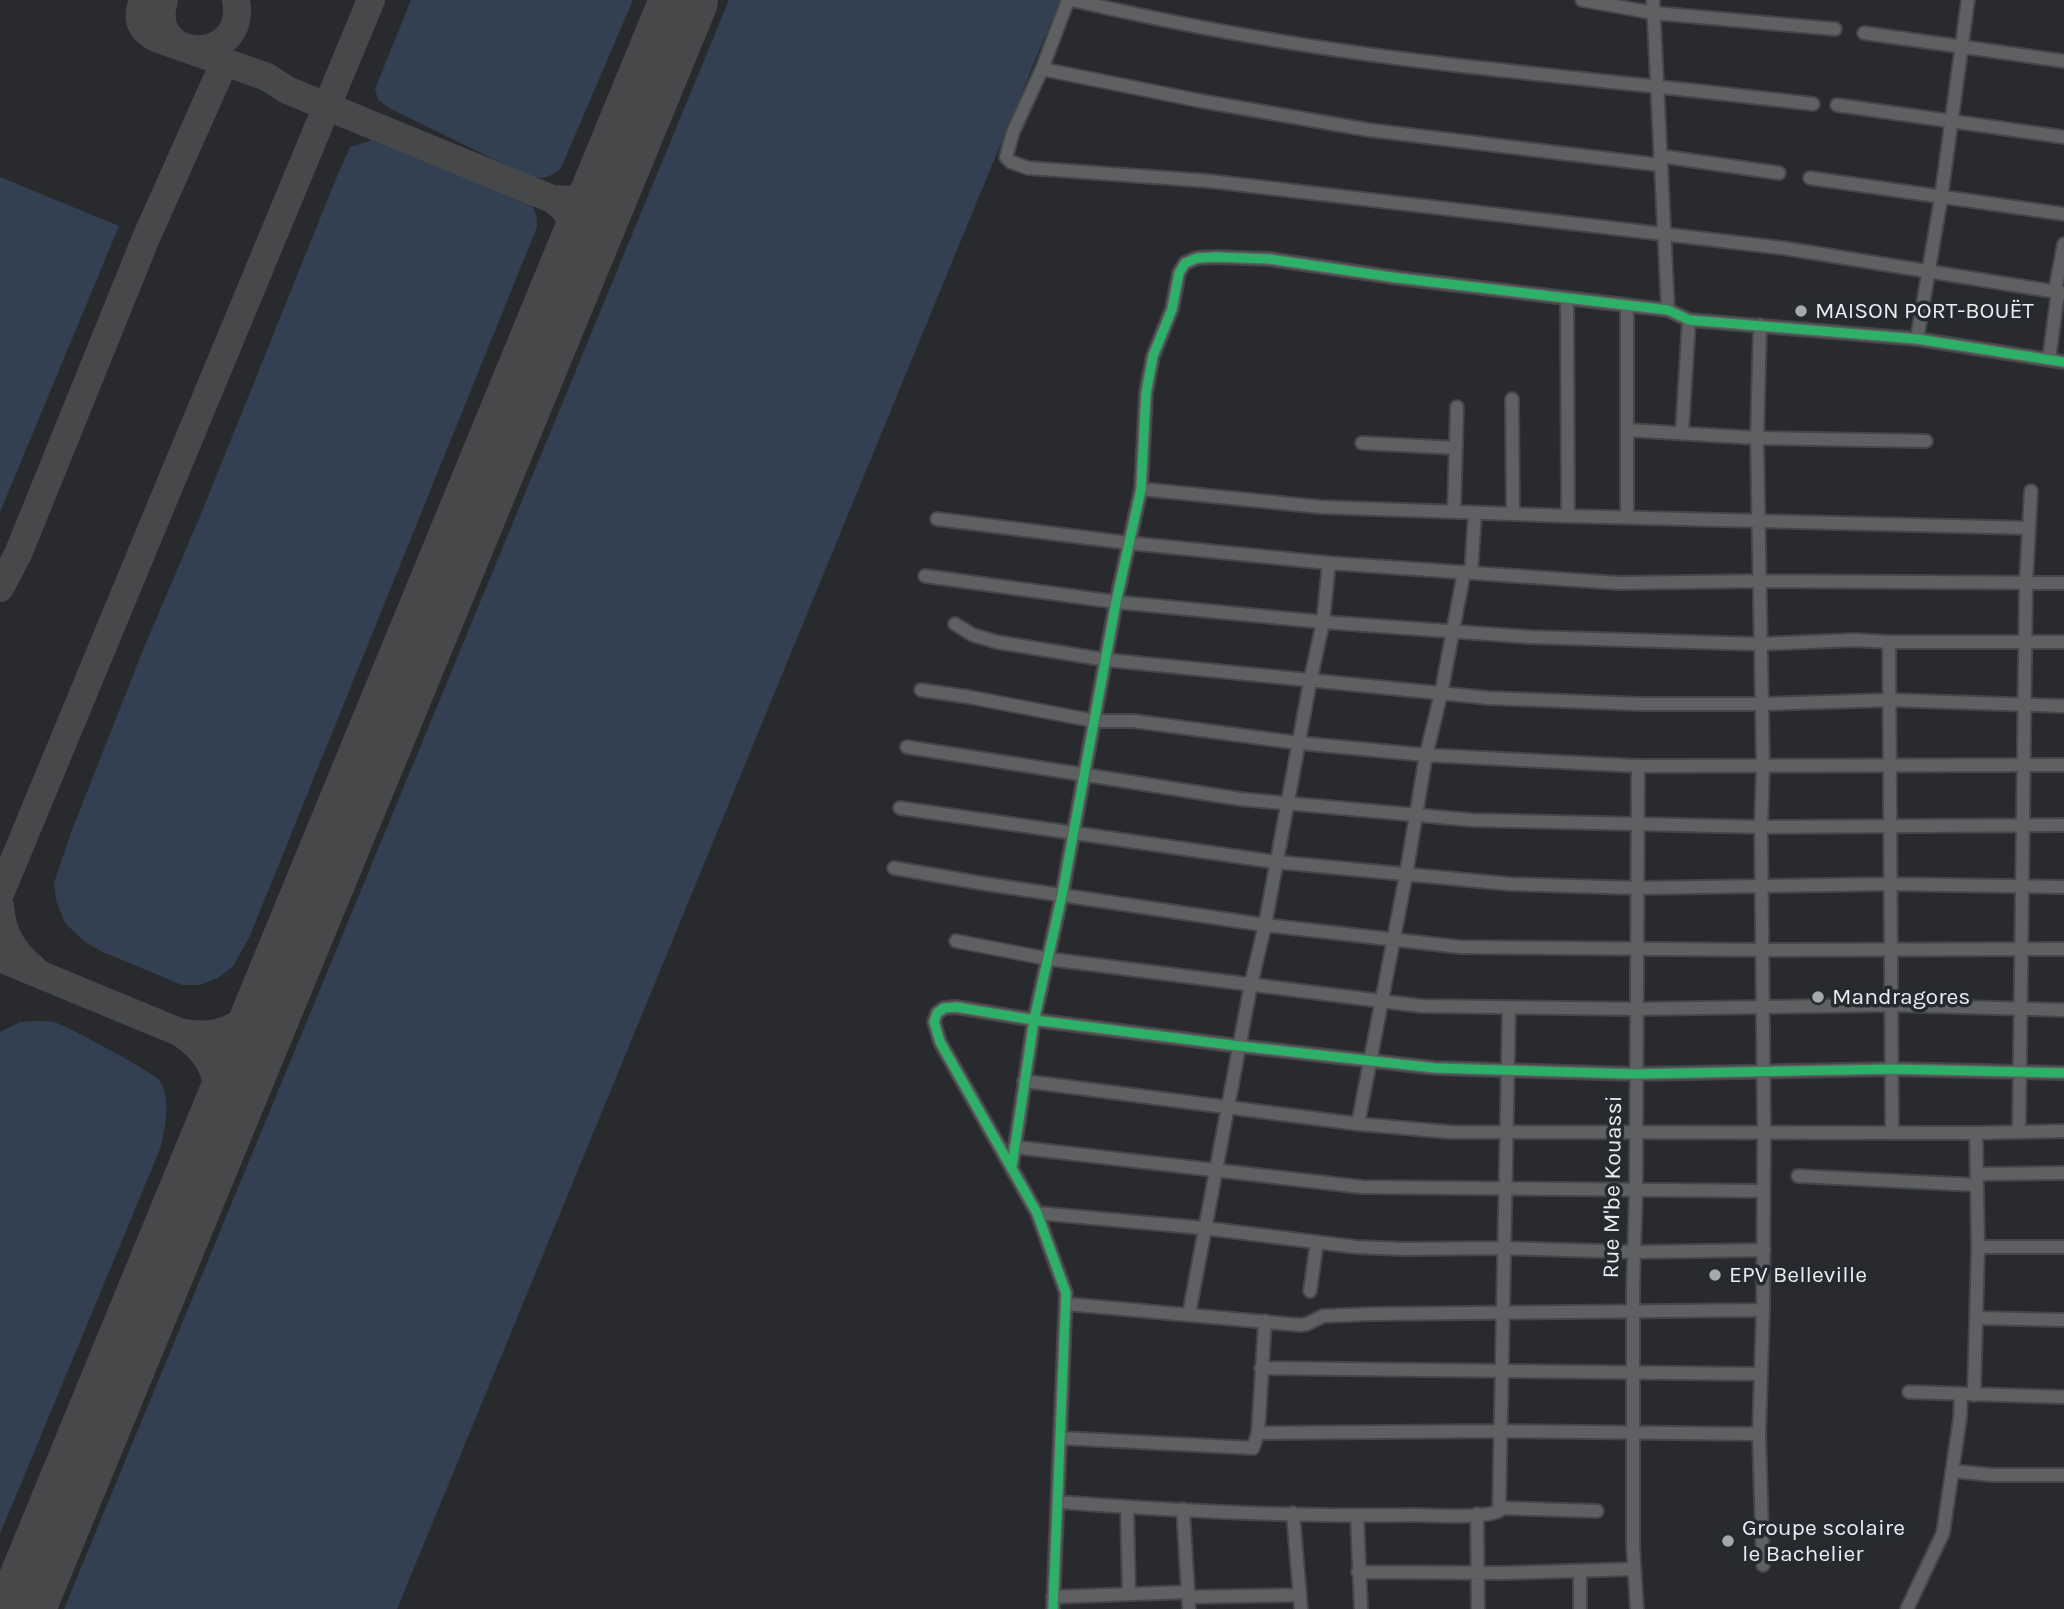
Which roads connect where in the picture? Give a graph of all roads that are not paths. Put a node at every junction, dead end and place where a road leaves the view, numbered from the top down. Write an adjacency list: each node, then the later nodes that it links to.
1 (1070, 0): 9 (street); 10 (street)
2 (1582, 0): 4 (street)
3 (1968, 0): 7 (street)
4 (1653, 6): 5 (street); 10 (street)
5 (1835, 29)
6 (1864, 33): 7 (street)
7 (1962, 46): 8 (street); 13 (street)
8 (2064, 61)
9 (1042, 69): 15 (street); 20 (street)
10 (1657, 85): 11 (street); 15 (street)
11 (1813, 104)
12 (1838, 105): 13 (street)
13 (1950, 122): 14 (street); 18 (street)
14 (2064, 137)
15 (1660, 161): 16 (street); 20 (street)
16 (1779, 173)
17 (1810, 178): 18 (street)
18 (1941, 198): 19 (street); 22 (street)
19 (2064, 214)
20 (1663, 234): 22 (street); 26 (street)
21 (2064, 244): 23 (street)
22 (1929, 271): 23 (street); 29 (street)
23 (2059, 292): 30 (street)
24 (1567, 299): 25 (street); 40 (street); 45 (street)
25 (1627, 306): 26 (street); 34 (street)
26 (1668, 310): 27 (street)
27 (1689, 320): 28 (street); 35 (street)
28 (1760, 325): 29 (street); 36 (street)
29 (1917, 339): 30 (street)
30 (2049, 359): 31 (street)
31 (2064, 362)
32 (1512, 399): 44 (street)
33 (1457, 407): 39 (street)
34 (1627, 430): 35 (street); 46 (street)
35 (1682, 432): 36 (street)
36 (1758, 438): 37 (street); 48 (street)
37 (1926, 440)
38 (1362, 443): 39 (street)
39 (1456, 448): 42 (street)
40 (1141, 489): 42 (street); 50 (street)
41 (2031, 491): 49 (street)
42 (1454, 512): 43 (street)
43 (1475, 513): 44 (street); 52 (street)
44 (1513, 514): 45 (street)
45 (1568, 516): 46 (street)
46 (1627, 517): 48 (street)
47 (937, 519): 50 (street)
48 (1759, 519): 49 (street); 54 (street)
49 (2029, 528): 55 (street)
50 (1129, 543): 51 (street); 57 (street)
51 (1329, 563): 52 (street); 58 (street)
52 (1468, 573): 54 (street); 60 (street)
53 (925, 576): 57 (street)
54 (1759, 581): 55 (street); 64 (street)
55 (2026, 582): 56 (street); 61 (street)
56 (2064, 583)
57 (1116, 602): 58 (street); 65 (street)
58 (1323, 622): 60 (street); 66 (street)
59 (955, 624): 65 (street)
60 (1453, 630): 64 (street); 68 (street)
61 (2025, 640): 62 (street); 63 (street); 71 (street)
62 (1889, 642): 64 (street); 69 (street)
63 (2064, 642)
64 (1759, 644): 70 (street)
65 (1107, 660): 66 (street); 73 (street)
66 (1310, 682): 68 (street); 74 (street)
67 (921, 690): 73 (street)
68 (1441, 694): 70 (street); 76 (street)
69 (1891, 700): 70 (street); 71 (street); 77 (street)
70 (1762, 704): 81 (street)
71 (2024, 705): 72 (street); 78 (street)
72 (2064, 706)
73 (1095, 721): 74 (street); 82 (street)
74 (1298, 743): 76 (street); 83 (street)
75 (907, 747): 82 (street)
76 (1426, 755): 80 (street); 85 (street)
77 (1891, 764): 78 (street); 81 (street); 89 (street)
78 (2024, 765): 79 (street); 87 (street)
79 (2064, 765)
80 (1638, 766): 81 (street); 86 (street, Rue M'be Kouassi)
81 (1763, 766): 90 (street)
82 (1085, 776): 83 (street); 91 (street)
83 (1288, 803): 85 (street); 92 (street)
84 (900, 808): 91 (street)
85 (1417, 815): 86 (street); 94 (street)
86 (1638, 825): 90 (street); 99 (street, Rue M'be Kouassi)
87 (2023, 825): 88 (street); 89 (street); 97 (street)
88 (2064, 825)
89 (1891, 826): 90 (street); 95 (street)
90 (1761, 827): 96 (street)
91 (1075, 833): 92 (street); 100 (street)
92 (1276, 862): 94 (street); 101 (street)
93 (894, 868): 100 (street)
94 (1406, 876): 99 (street); 102 (street)
95 (1892, 884): 96 (street); 97 (street); 105 (street)
96 (1761, 886): 99 (street); 108 (street)
97 (2022, 887): 98 (street); 104 (street)
98 (2064, 887)
99 (1637, 888): 107 (street, Rue M'be Kouassi)
100 (1062, 895): 101 (street); 109 (street)
101 (1265, 925): 102 (street); 110 (street)
102 (1394, 940): 107 (street); 111 (street)
103 (956, 941): 109 (street)
104 (2021, 948): 105 (street); 106 (street); 116 (street)
105 (1891, 949): 108 (street); 113 (street)
106 (2064, 949)
107 (1636, 950): 108 (street); 115 (street, Rue M'be Kouassi)
108 (1763, 950): 112 (street)
109 (1049, 959): 110 (street); 118 (street)
110 (1251, 984): 111 (street); 119 (street)
111 (1382, 1002): 114 (street); 120 (street)
112 (1763, 1006): 113 (street); 115 (street); 123 (street)
113 (1892, 1006): 116 (street); 121 (street)
114 (1509, 1009): 115 (street); 122 (street)
115 (1636, 1009): 126 (street, Rue M'be Kouassi)
116 (2020, 1009): 117 (street); 124 (street)
117 (2064, 1010)
118 (1034, 1020): 119 (street); 127 (street); 138 (street)
119 (1239, 1046): 120 (street); 128 (street)
120 (1371, 1062): 122 (street); 129 (street)
121 (1893, 1069): 123 (street); 124 (street); 132 (street)
122 (1507, 1070): 126 (street); 130 (street)
123 (1763, 1071): 126 (street); 134 (street)
124 (2020, 1072): 125 (street); 133 (street)
125 (2064, 1073)
126 (1635, 1074): 135 (street, Rue M'be Kouassi)
127 (1024, 1081): 128 (street); 137 (street)
128 (1229, 1108): 129 (street); 139 (street)
129 (1358, 1124): 130 (street)
130 (1505, 1130): 135 (street); 143 (street)
131 (2064, 1130): 133 (street)
132 (1892, 1131): 134 (street); 136 (street)
133 (2019, 1131): 136 (street)
134 (1764, 1132): 135 (street); 145 (street)
135 (1636, 1133): 144 (street, Rue M'be Kouassi)
136 (1976, 1133): 142 (street)
137 (1014, 1147): 138 (street); 139 (street)
138 (1012, 1166): 146 (street)
139 (1216, 1169): 143 (street); 147 (street)
140 (2064, 1173): 142 (street)
141 (1798, 1176): 142 (street)
142 (1977, 1179): 149 (street)
143 (1504, 1189): 144 (street); 151 (street)
144 (1636, 1191): 145 (street); 153 (street, Rue M'be Kouassi)
145 (1763, 1191): 152 (street)
146 (1037, 1213): 147 (street); 155 (street)
147 (1204, 1228): 148 (street); 159 (street)
148 (1317, 1242): 151 (street); 154 (street)
149 (1978, 1247): 150 (street); 160 (street)
150 (2064, 1247)
151 (1502, 1248): 153 (street); 157 (street)
152 (1763, 1250): 153 (street); 156 (street)
153 (1634, 1252): 158 (street, Rue M'be Kouassi)
154 (1310, 1291)
155 (1067, 1304): 159 (street); 174 (street)
156 (1763, 1310): 158 (street); 166 (street)
157 (1503, 1312): 158 (street); 162 (street); 164 (street)
158 (1633, 1312): 165 (street, Rue M'be Kouassi)
159 (1189, 1314): 162 (street)
160 (1977, 1318): 161 (street); 168 (street)
161 (2064, 1320)
162 (1265, 1321): 163 (street)
163 (1261, 1368): 164 (street); 171 (street)
164 (1503, 1371): 165 (street); 170 (street)
165 (1634, 1372): 166 (street); 172 (street, Rue M'be Kouassi)
166 (1760, 1374): 173 (street)
167 (1909, 1392): 168 (street)
168 (1968, 1395): 169 (street); 175 (street)
169 (2064, 1397)
170 (1502, 1431): 171 (street); 172 (street); 179 (street)
171 (1258, 1433): 174 (street)
172 (1634, 1433): 173 (street); 186 (street, Rue M'be Kouassi)
173 (1759, 1434): 185 (street)
174 (1061, 1438): 177 (street)
175 (1953, 1471): 176 (street); 199 (street)
176 (2064, 1475)
177 (1058, 1502): 178 (street); 193 (street)
178 (1127, 1507): 180 (street); 190 (street)
179 (1500, 1508): 181 (street); 183 (street)
180 (1183, 1509): 182 (street); 191 (street)
181 (1597, 1511)
182 (1293, 1513): 184 (street); 192 (street)
183 (1477, 1514): 184 (street); 189 (street)
184 (1357, 1516): 188 (street)
185 (1763, 1564)
186 (1633, 1569): 187 (street); 198 (street, Rue M'be Kouassi)
187 (1580, 1571): 189 (street); 197 (street)
188 (1358, 1572): 189 (street); 195 (street)
189 (1476, 1573): 196 (street)
190 (1129, 1594): 191 (street); 193 (street)
191 (1188, 1600): 194 (street)
192 (1300, 1602): 194 (street)
193 (1053, 1603)
194 (1245, 1603)
195 (1361, 1609)
196 (1478, 1609)
197 (1580, 1609)
198 (1637, 1609)
199 (1907, 1609)

